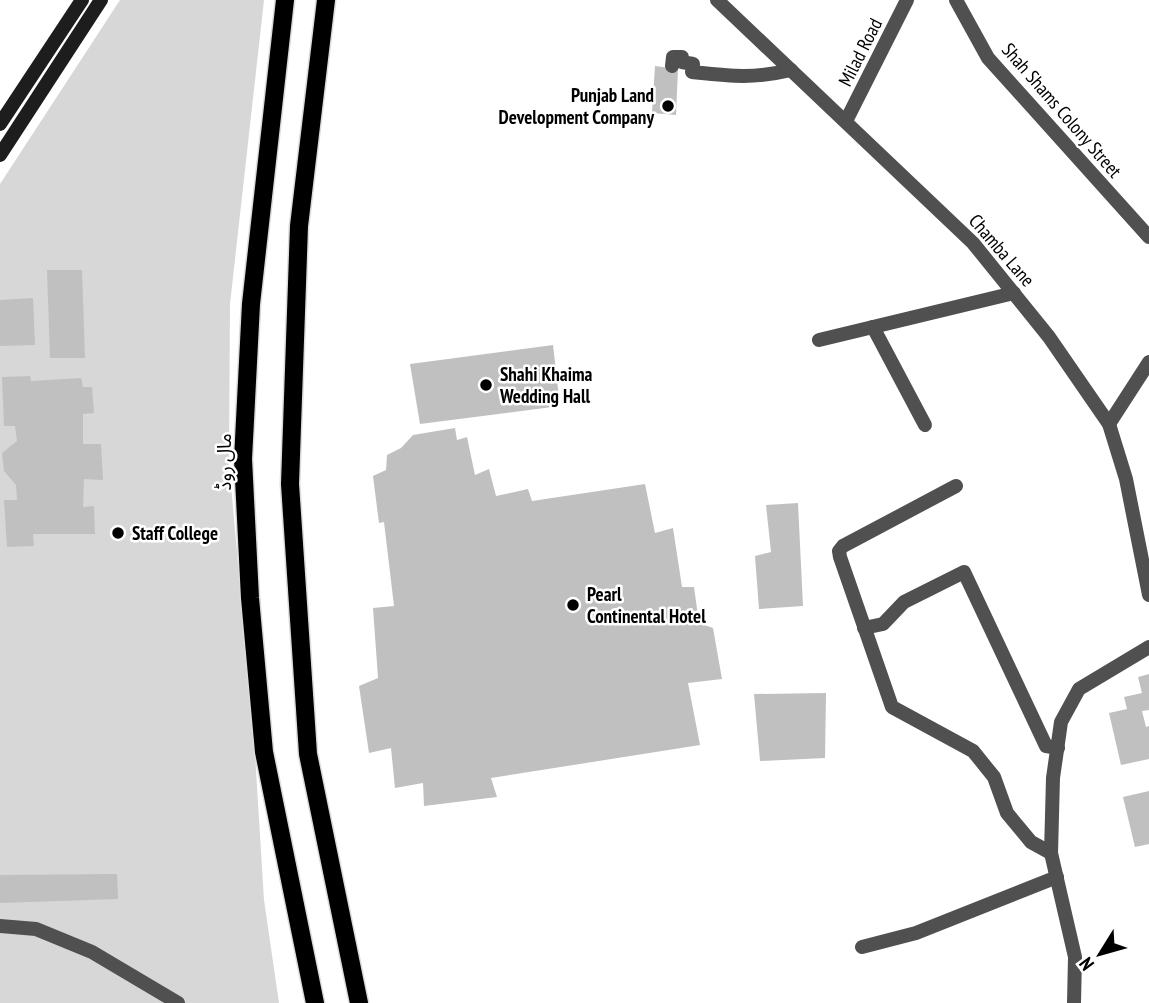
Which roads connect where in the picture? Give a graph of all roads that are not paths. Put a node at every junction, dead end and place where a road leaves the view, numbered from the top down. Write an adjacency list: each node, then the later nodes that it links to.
1 (82, 0): 11 (main road)
2 (101, 0): 12 (main road)
3 (285, 0): 30 (main road, مال روڈ)
4 (326, 0): 31 (main road)
5 (717, 0): 9 (street, Chamba Lane)
6 (908, 0): 10 (street, Milad Road)
7 (956, 0): 13 (street, Shah Shams Colony Street)
8 (672, 66): 9 (street)
9 (791, 70): 10 (street, Chamba Lane)
10 (846, 121): 14 (street, Chamba Lane)
11 (0, 124)
12 (0, 155)
13 (1149, 237)
14 (1014, 293): 15 (street); 18 (street, Chamba Lane)
15 (873, 327): 16 (street); 19 (street)
16 (819, 340)
17 (1149, 362): 18 (street)
18 (1109, 424): 21 (street, Chamba Lane)
19 (925, 425)
20 (956, 486): 22 (street)
21 (1149, 595)
22 (864, 628): 24 (street); 25 (street)
23 (1149, 647): 24 (street)
24 (1058, 748): 25 (street)
25 (1051, 853): 26 (street)
26 (1057, 877): 28 (street); 32 (street)
27 (0, 926): 29 (street)
28 (862, 947)
29 (178, 1003)
30 (316, 1003)
31 (359, 1003)
32 (1074, 1003)

